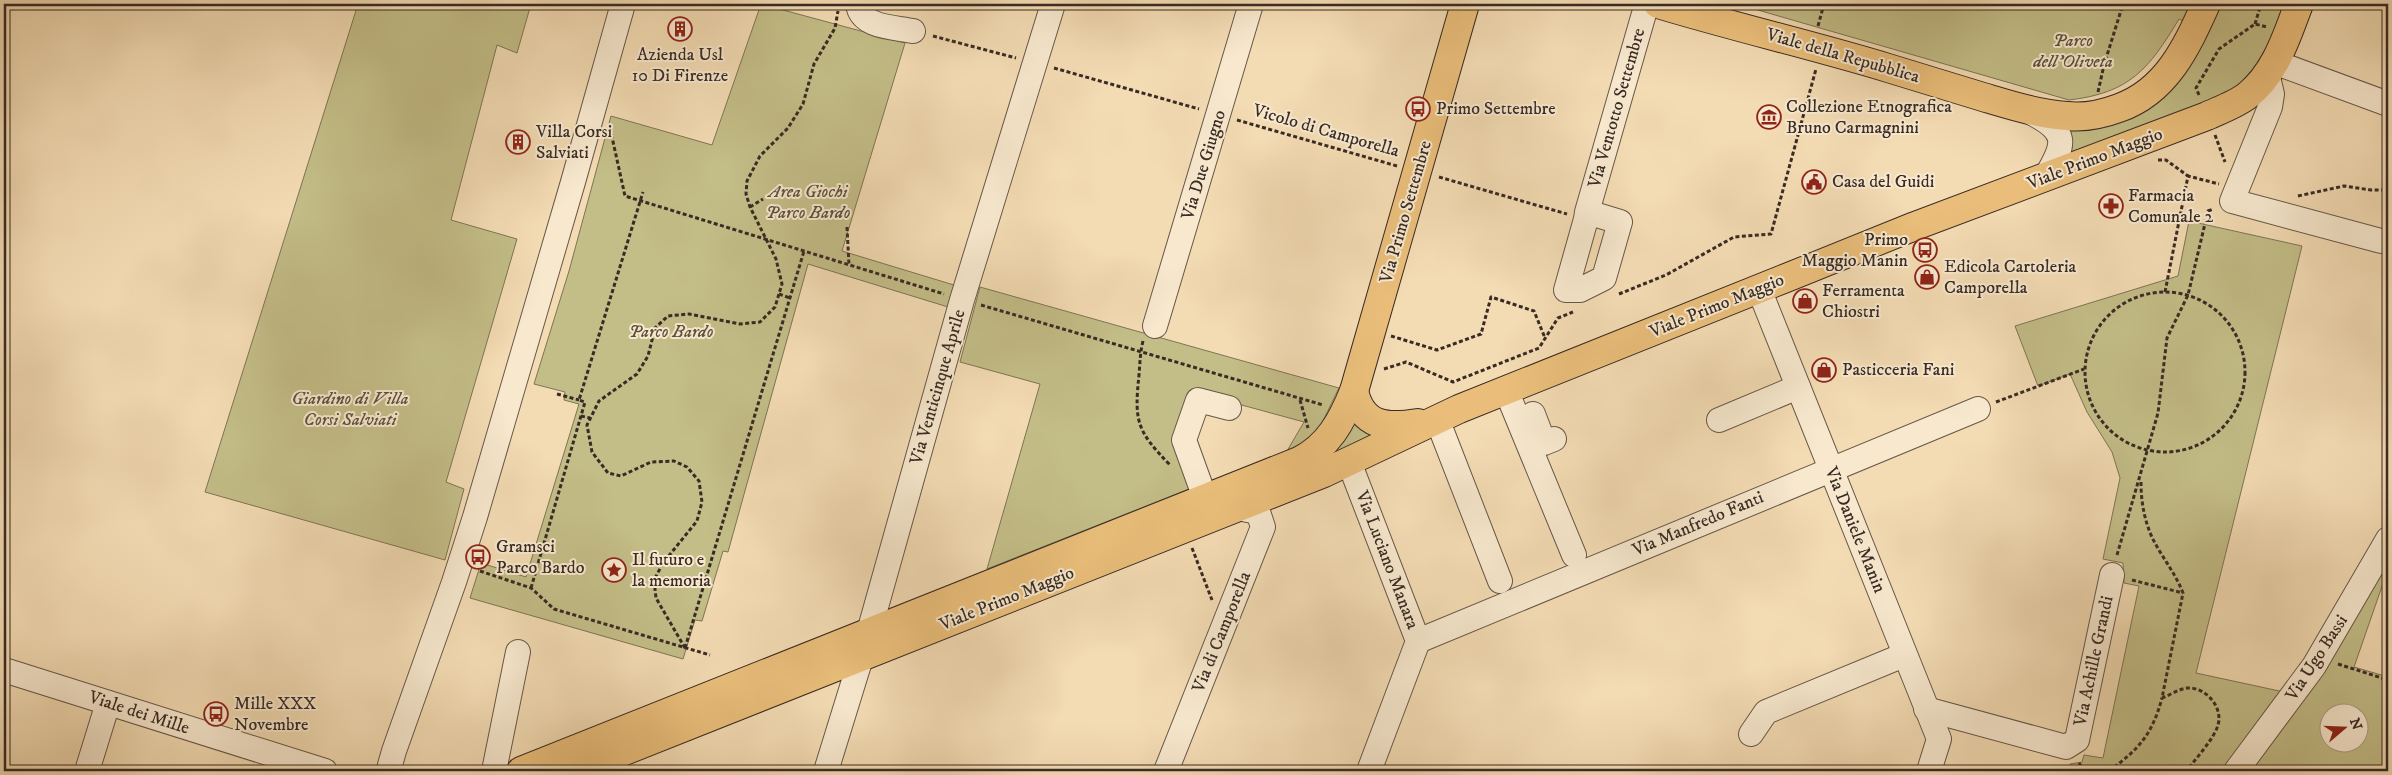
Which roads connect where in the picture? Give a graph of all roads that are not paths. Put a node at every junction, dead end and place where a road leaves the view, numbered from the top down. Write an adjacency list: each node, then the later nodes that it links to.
1 (623, 4): 50 (street)
2 (858, 4): 10 (street)
3 (1054, 4): 39 (street, Via Venticinque Aprile)
4 (1251, 4): 20 (street, Via Due Giugno)
5 (1465, 4): 23 (main road, Via Primo Settembre)
6 (1646, 4): 17 (street, Via Ventotto Settembre)
7 (1658, 4): 13 (main road, Viale della Repubblica)
8 (2206, 4): 13 (main road, Viale della Repubblica)
9 (2299, 4): 11 (main road, Viale Primo Maggio)
10 (913, 30)
11 (2271, 67): 12 (street); 14 (main road, Viale Primo Maggio); 15 (street, Viale Primo Maggio)
12 (2388, 104)
13 (2028, 110): 16 (street, Viale della Repubblica)
14 (2212, 112): 15 (street, Viale Primo Maggio); 16 (main road, Viale Primo Maggio)
15 (2256, 138): 18 (street, Viale Primo Maggio)
16 (2045, 178): 19 (main road, Viale Primo Maggio)
17 (1587, 215)
18 (2381, 241)
19 (1759, 289): 21 (main road, Viale Primo Maggio); 22 (street, Via Daniele Manin)
20 (1156, 326)
21 (1514, 387): 26 (main road, Viale Primo Maggio); 28 (street); 35 (street)
22 (1798, 387): 27 (street); 31 (street, Via Daniele Manin)
23 (1354, 391): 26 (main road, Viale Primo Maggio); 29 (main road, Via Primo Settembre)
24 (1229, 408): 32 (street)
25 (1978, 409): 31 (street, Via Manfredo Fanti)
26 (1437, 419): 30 (main road, Viale Primo Maggio); 37 (street)
27 (1719, 420)
28 (1554, 440)
29 (1308, 448): 32 (main road, Viale Primo Maggio)
30 (1349, 462): 33 (main road, Viale Primo Maggio); 38 (street, Via Luciano Manara)
31 (1830, 469): 38 (street, Via Manfredo Fanti); 41 (street, Via Daniele Manin)
32 (1205, 498): 39 (main road, Viale Primo Maggio)
33 (1237, 508): 39 (main road, Viale Primo Maggio); 55 (street, Via di Camporella)
34 (2388, 540): 58 (street, Via Ugo Bassi)
35 (1574, 555)
36 (2112, 575): 44 (street, Via Achille Grandi)
37 (1500, 581)
38 (1418, 641): 56 (street, Via Luciano Manara)
39 (865, 644): 52 (main road, Viale Primo Maggio); 53 (main road, Viale Primo Maggio); 54 (street, Via Venticinque Aprile)
40 (518, 652): 51 (street)
41 (1904, 654): 44 (street, Via Daniele Manin); 45 (street)
42 (4, 670): 43 (street, Viale dei Mille)
43 (108, 703): 46 (street, Viale dei Mille); 47 (street)
44 (1926, 709): 57 (street, Via Daniele Manin)
45 (1751, 734)
46 (281, 764): 48 (street); 49 (street)
47 (87, 771)
48 (304, 771)
49 (325, 771)
50 (391, 771)
51 (494, 771)
52 (522, 771)
53 (574, 771)
54 (826, 771)
55 (1166, 771)
56 (1369, 771)
57 (1929, 771)
58 (2236, 771)

